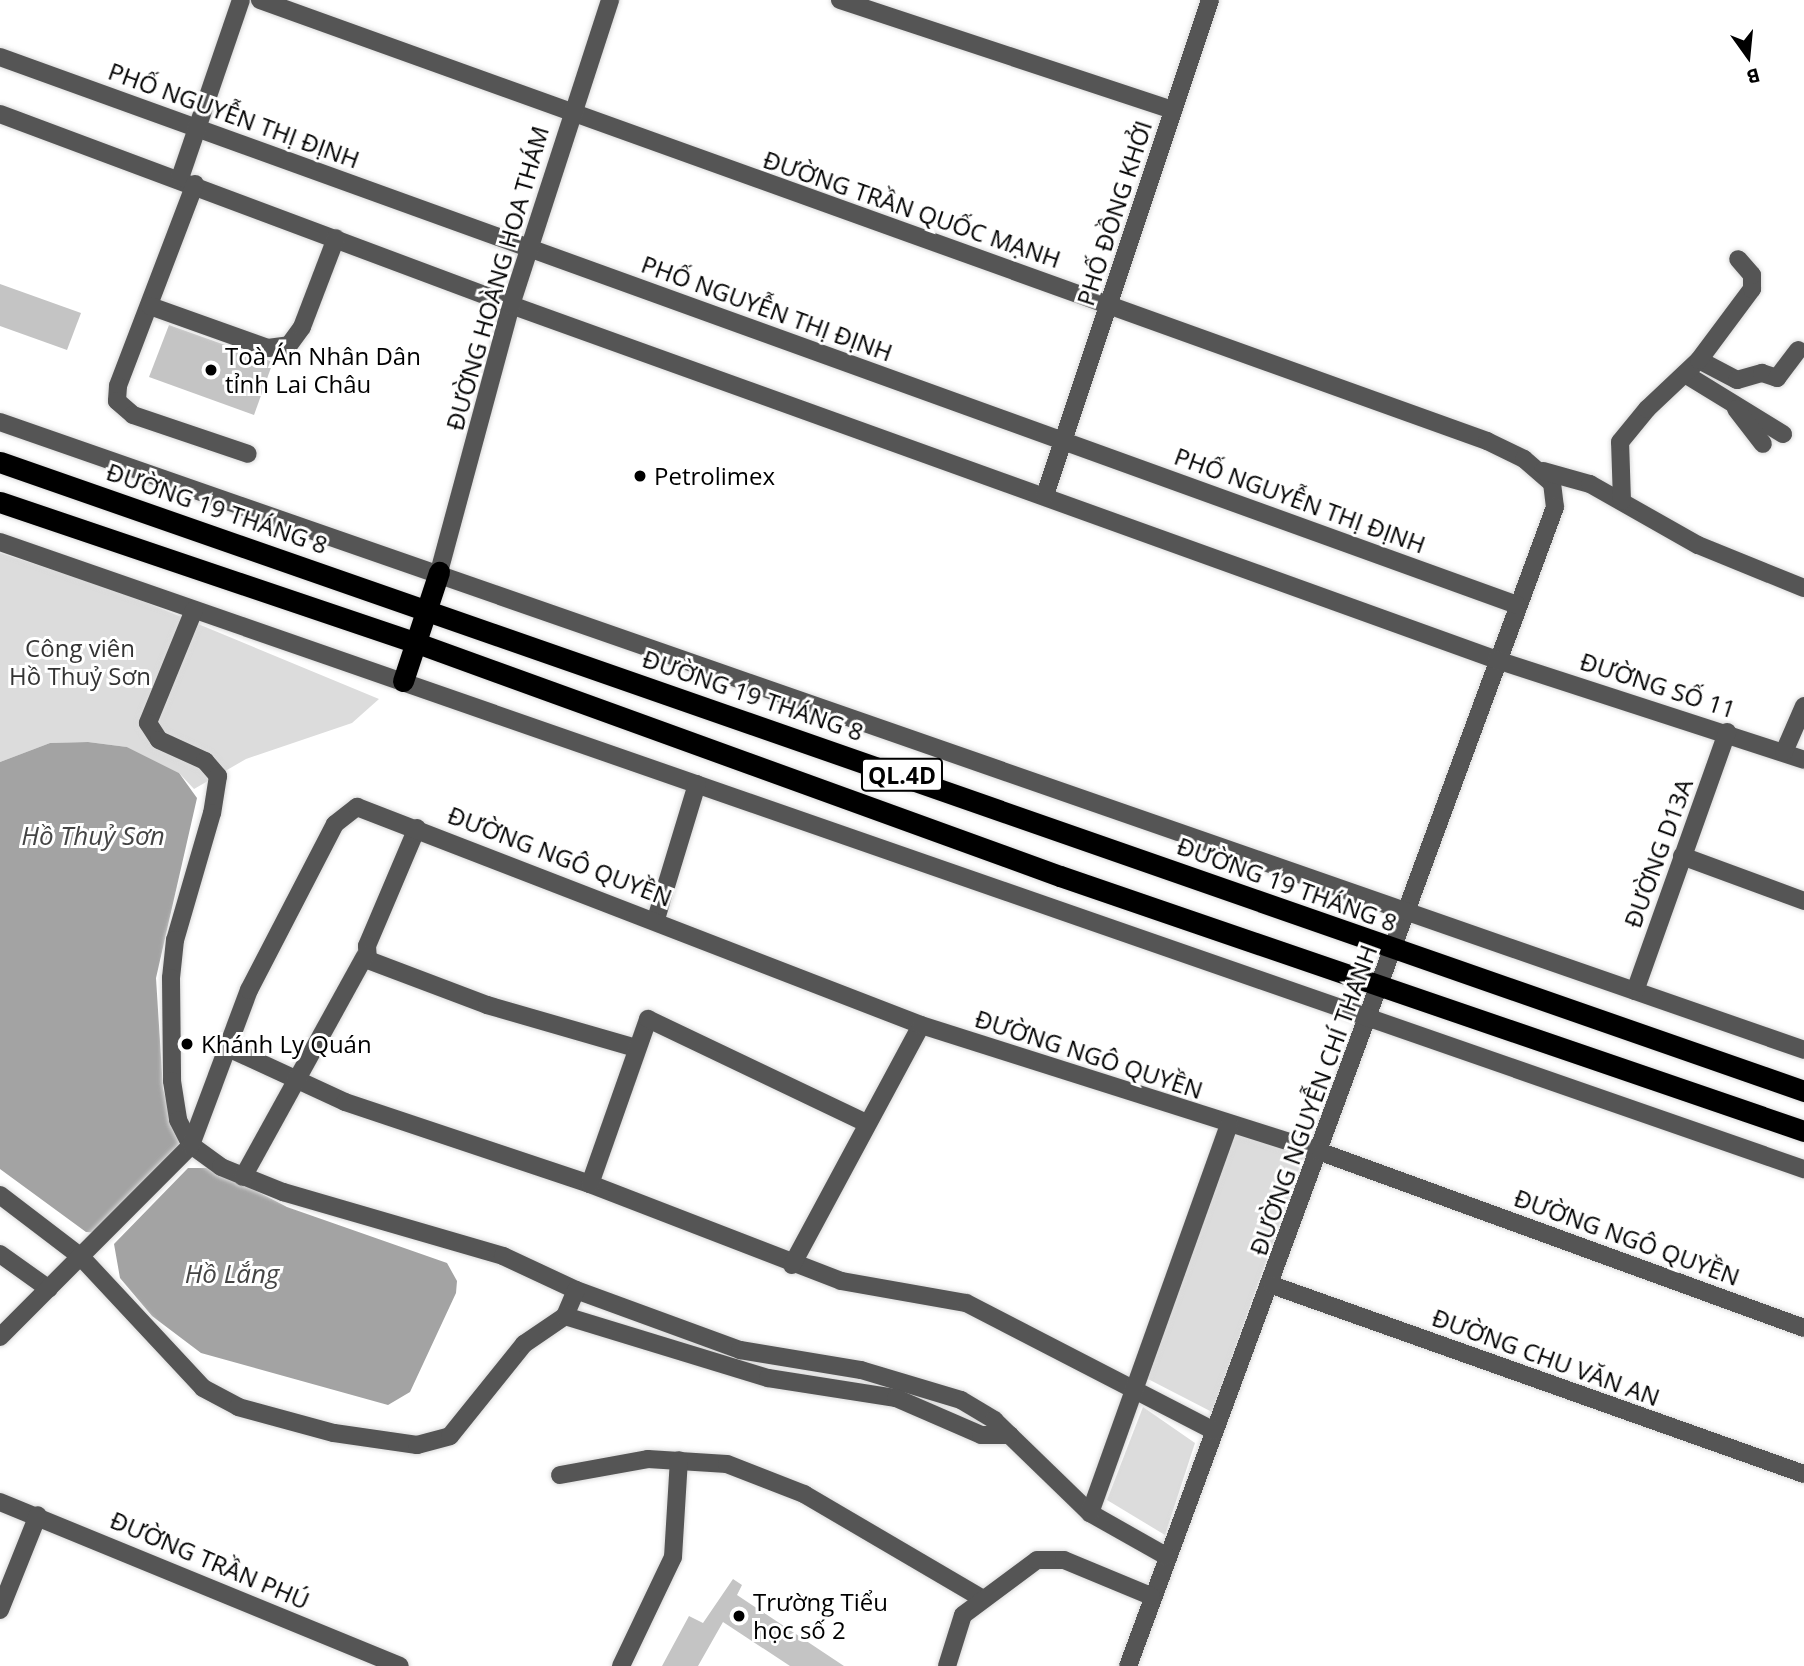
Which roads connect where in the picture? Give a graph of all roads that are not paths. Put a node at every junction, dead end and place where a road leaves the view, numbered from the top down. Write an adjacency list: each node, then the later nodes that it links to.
1 (241, 0): 10 (street)
2 (260, 0): 8 (street, ĐƯỜNG TRẦN QUỐC MẠNH)
3 (610, 0): 8 (street, ĐƯỜNG HOÀNG HOA THÁM)
4 (840, 0): 7 (street)
5 (1209, 0): 7 (street, PHỐ ĐỒNG KHỞI)
6 (0, 57): 10 (street, PHỐ NGUYỄN THỊ ĐỊNH)
7 (1173, 110): 15 (street, PHỐ ĐỒNG KHỞI)
8 (572, 112): 13 (street, ĐƯỜNG HOÀNG HOA THÁM); 15 (street, ĐƯỜNG TRẦN QUỐC MẠNH)
9 (0, 114): 11 (street)
10 (197, 126): 11 (street); 13 (street, PHỐ NGUYỄN THỊ ĐỊNH)
11 (187, 181): 12 (street); 17 (street)
12 (336, 238): 16 (street); 17 (street)
13 (530, 250): 16 (street, ĐƯỜNG HOÀNG HOA THÁM); 24 (street, PHỐ NGUYỄN THỊ ĐỊNH)
14 (1738, 259): 19 (street)
15 (1111, 304): 24 (street, PHỐ ĐỒNG KHỞI); 28 (street, ĐƯỜNG TRẦN QUỐC MẠNH)
16 (511, 305): 29 (street); 33 (street, ĐƯỜNG HOÀNG HOA THÁM)
17 (150, 306): 26 (street)
18 (1798, 350): 19 (street)
19 (1699, 360): 20 (street)
20 (1685, 374): 21 (street); 30 (street)
21 (1736, 409): 23 (street); 25 (street)
22 (0, 422): 33 (street, ĐƯỜNG 19 THÁNG 8)
23 (1783, 434)
24 (1064, 440): 29 (street, PHỐ ĐỒNG KHỞI); 35 (street, PHỐ NGUYỄN THỊ ĐỊNH)
25 (1763, 444)
26 (248, 454)
27 (0, 462): 36 (highway, ĐƯỜNG 19 THÁNG 8 / QL.4D)
28 (1543, 471): 30 (street, ĐƯỜNG TRẦN QUỐC MẠNH); 35 (street, ĐƯỜNG NGUYỄN CHÍ THANH)
29 (1045, 495): 39 (street)
30 (1622, 501): 34 (street, ĐƯỜNG TRẦN QUỐC MẠNH)
31 (0, 502): 38 (highway, QL.4D)
32 (0, 542): 37 (street)
33 (439, 572): 36 (highway); 49 (street, ĐƯỜNG 19 THÁNG 8)
34 (1804, 588)
35 (1517, 605): 39 (street, ĐƯỜNG NGUYỄN CHÍ THANH)
36 (427, 609): 38 (highway); 51 (highway, ĐƯỜNG 19 THÁNG 8 / QL.4D)
37 (194, 610): 40 (street); 65 (street)
38 (417, 643): 40 (highway); 53 (highway, QL.4D)
39 (1497, 660): 42 (street, ĐƯỜNG SỐ 11); 49 (street, ĐƯỜNG NGUYỄN CHÍ THANH)
40 (403, 681): 45 (street)
41 (1804, 706): 43 (street)
42 (1727, 732): 43 (street, ĐƯỜNG SỐ 11); 47 (street, ĐƯỜNG D13A)
43 (1784, 752): 44 (street, ĐƯỜNG SỐ 11)
44 (1804, 760)
45 (697, 784): 50 (street); 55 (street)
46 (417, 828): 50 (street, ĐƯỜNG NGÔ QUYỀN); 52 (street); 57 (street, ĐƯỜNG NGÔ QUYỀN)
47 (1682, 856): 48 (street); 54 (street, ĐƯỜNG D13A)
48 (1804, 901)
49 (1406, 915): 51 (street, ĐƯỜNG NGUYỄN CHÍ THANH); 54 (street, ĐƯỜNG 19 THÁNG 8)
50 (656, 919): 56 (street, ĐƯỜNG NGÔ QUYỀN)
51 (1392, 950): 53 (street, ĐƯỜNG NGUYỄN CHÍ THANH); 61 (highway, ĐƯỜNG 19 THÁNG 8 / QL.4D)
52 (365, 956): 58 (street); 60 (street)
53 (1378, 985): 55 (street, ĐƯỜNG NGUYỄN CHÍ THANH); 64 (highway, QL.4D)
54 (1635, 990): 59 (street, ĐƯỜNG 19 THÁNG 8)
55 (1366, 1016): 66 (street, ĐƯỜNG NGUYỄN CHÍ THANH); 67 (street)
56 (921, 1025): 62 (street); 63 (street, ĐƯỜNG NGÔ QUYỀN)
57 (226, 1047): 60 (street); 65 (street)
58 (636, 1048): 62 (street); 69 (street)
59 (1804, 1050)
60 (300, 1082): 68 (street); 69 (street)
61 (1804, 1091)
62 (866, 1123): 73 (street)
63 (1229, 1125): 66 (street, ĐƯỜNG NGÔ QUYỀN); 80 (street)
64 (1804, 1131)
65 (191, 1144): 68 (street); 72 (street)
66 (1321, 1152): 74 (street, ĐƯỜNG NGUYỄN CHÍ THANH); 78 (street, ĐƯỜNG NGÔ QUYỀN)
67 (1804, 1169)
68 (243, 1177): 76 (street)
69 (590, 1185): 73 (street)
70 (0, 1195): 72 (street)
71 (0, 1254): 75 (street)
72 (80, 1257): 75 (street); 77 (street)
73 (792, 1265): 80 (street)
74 (1272, 1285): 81 (street, ĐƯỜNG NGUYỄN CHÍ THANH); 84 (street, ĐƯỜNG CHU VĂN AN)
75 (49, 1289): 79 (street)
76 (576, 1290): 77 (street); 82 (street)
77 (565, 1315): 82 (street)
78 (1804, 1328)
79 (0, 1337)
80 (1130, 1390): 81 (street); 87 (street)
81 (1214, 1431): 89 (street, ĐƯỜNG NGUYỄN CHÍ THANH)
82 (1010, 1435): 87 (street)
83 (679, 1460): 85 (street); 91 (street); 95 (street)
84 (1804, 1474)
85 (560, 1475)
86 (0, 1502): 88 (street, ĐƯỜNG TRẦN PHÚ)
87 (1090, 1513): 89 (street)
88 (37, 1515): 92 (street); 94 (street, ĐƯỜNG TRẦN PHÚ)
89 (1166, 1556): 90 (street, ĐƯỜNG NGUYỄN CHÍ THANH)
90 (1151, 1596): 91 (street); 93 (street, ĐƯỜNG NGUYỄN CHÍ THANH)
91 (981, 1598): 96 (street)
92 (0, 1610)
93 (1132, 1665)
94 (400, 1666)
95 (621, 1666)
96 (947, 1666)

